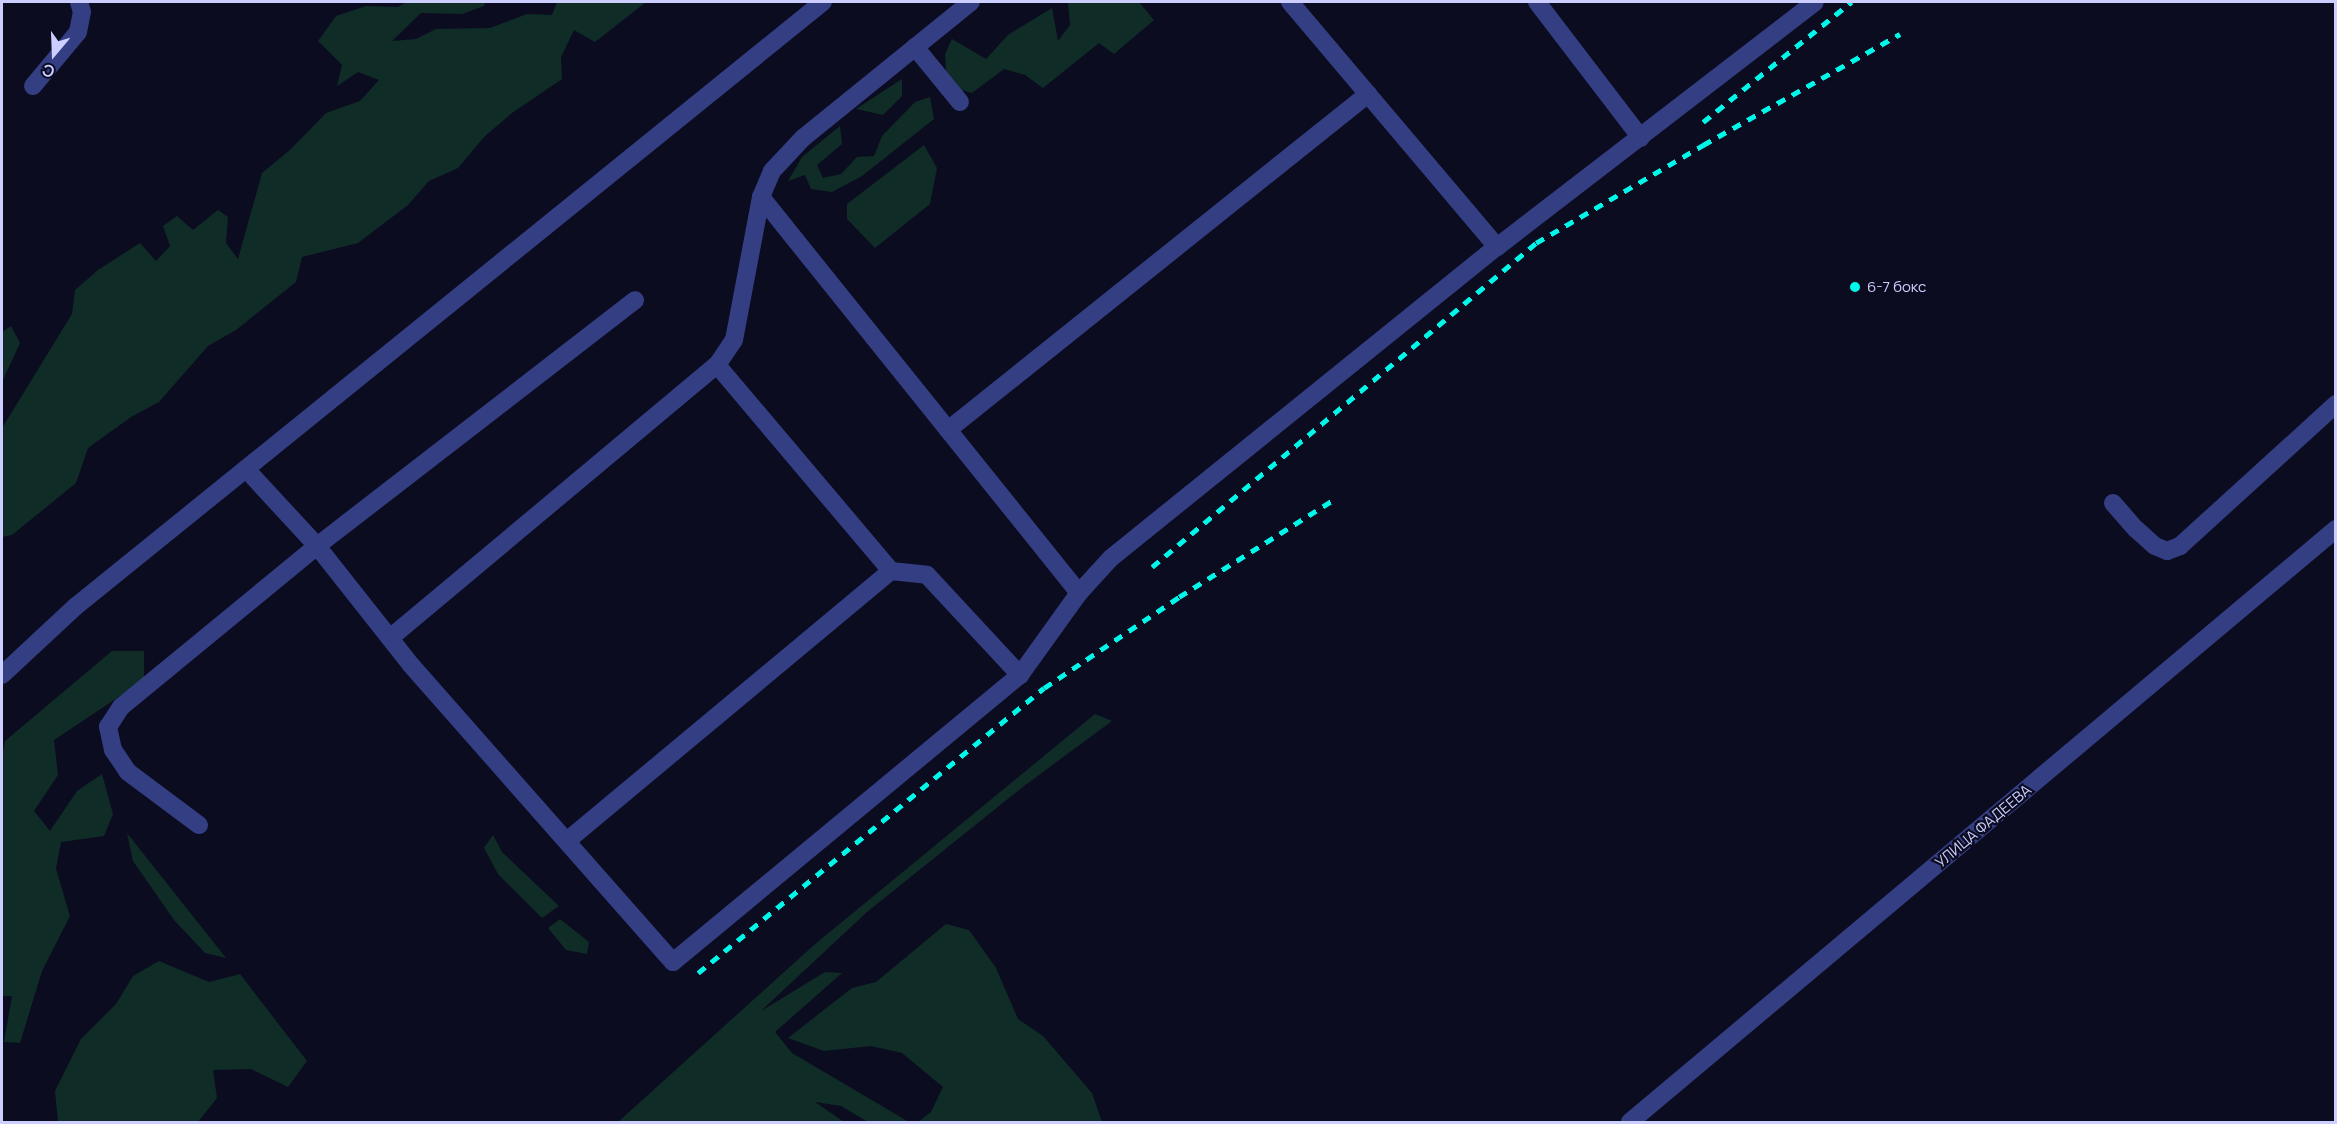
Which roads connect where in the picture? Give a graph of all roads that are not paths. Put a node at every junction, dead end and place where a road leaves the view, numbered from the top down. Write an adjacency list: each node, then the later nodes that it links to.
1 (79, 2): 8 (street)
2 (823, 2): 18 (street)
3 (972, 2): 7 (street)
4 (1290, 2): 9 (street)
5 (1538, 2): 11 (street)
6 (1815, 2): 11 (street)
7 (915, 47): 10 (street); 12 (street)
8 (33, 86)
9 (1368, 94): 13 (street); 17 (street)
10 (960, 102)
11 (1641, 138): 13 (street)
12 (761, 197): 15 (street); 17 (street)
13 (1497, 247): 23 (street)
14 (635, 300): 21 (street)
15 (717, 365): 22 (street); 24 (street)
16 (2336, 404): 19 (street)
17 (948, 430): 23 (street)
18 (246, 469): 21 (street); 25 (street)
19 (2113, 503)
20 (2336, 529): 29 (street, УЛИЦА ФАДЕЕВА)
21 (317, 546): 24 (street); 27 (street)
22 (891, 571): 26 (street); 28 (street)
23 (1079, 593): 26 (street)
24 (390, 638): 28 (street)
25 (2, 675)
26 (1020, 675): 28 (street)
27 (199, 825)
28 (568, 840)
29 (1630, 1122)

